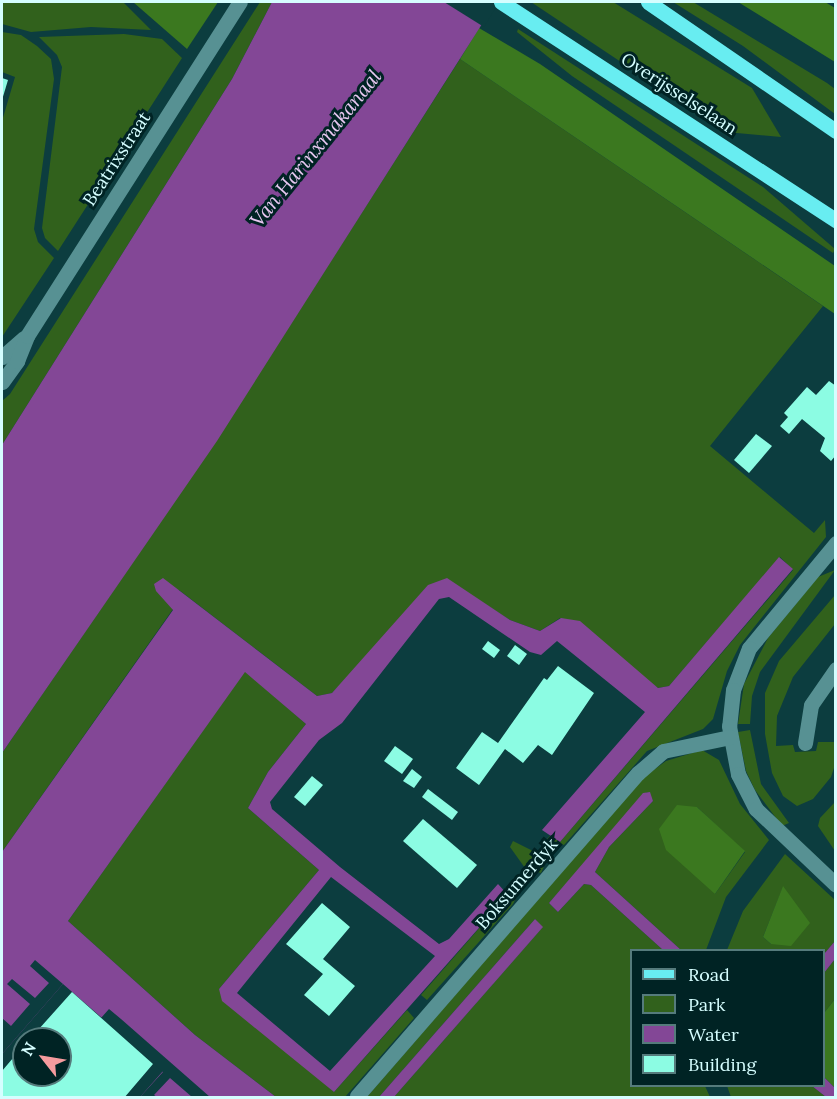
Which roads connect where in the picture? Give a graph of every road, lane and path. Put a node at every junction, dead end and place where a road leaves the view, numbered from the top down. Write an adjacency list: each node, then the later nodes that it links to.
1 (240, 2): 6 (street, Beatrixstraat)
2 (501, 2): 5 (main road, Overijsselselaan)
3 (648, 2): 4 (main road)
4 (836, 131)
5 (836, 220)
6 (27, 336): 7 (street, Beatrixstraat); 8 (street, Beatrixstraat)
7 (2, 357)
8 (2, 382)
9 (833, 550): 11 (street)
10 (836, 669): 12 (street)
11 (730, 737): 13 (street); 14 (street, Boksumerdyk)
12 (805, 743)
13 (836, 885)
14 (357, 1096)

